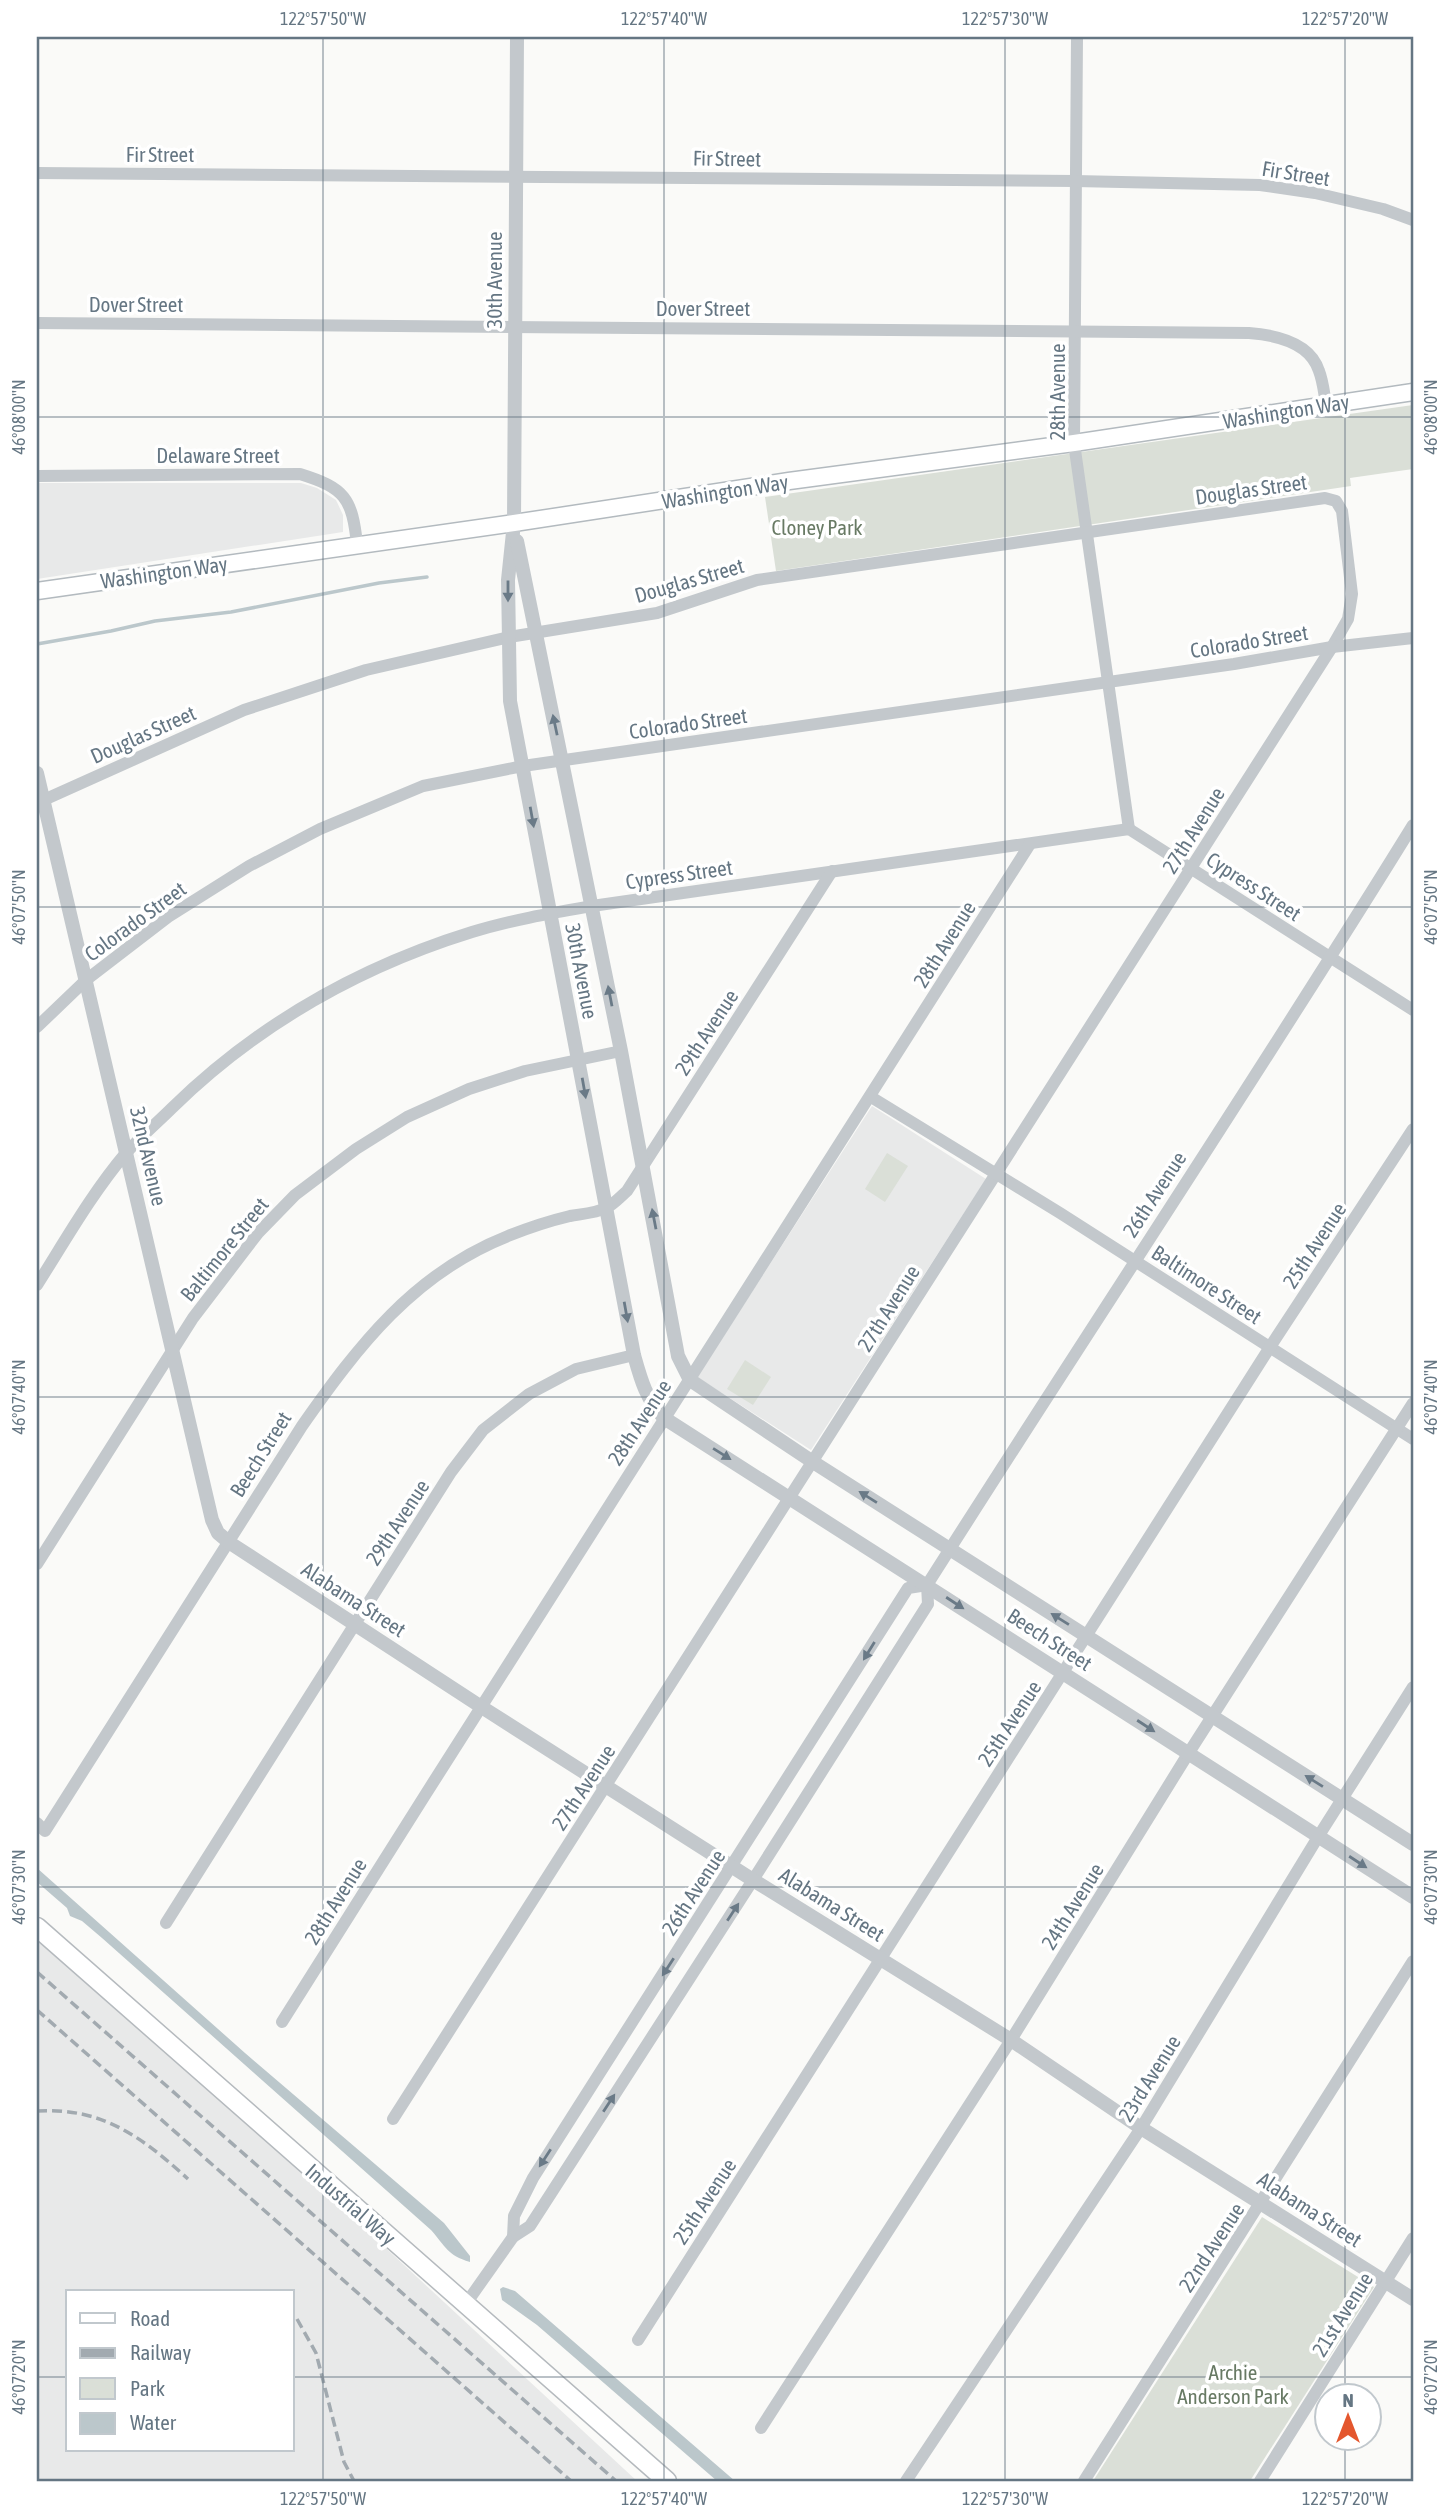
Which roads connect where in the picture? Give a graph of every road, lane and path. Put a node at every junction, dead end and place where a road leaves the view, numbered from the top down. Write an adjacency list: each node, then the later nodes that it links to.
1 (517, 37): 4 (street, 30th Avenue)
2 (1077, 37): 5 (street, 28th Avenue)
3 (37, 173): 4 (street, Fir Street)
4 (515, 175): 5 (street, Fir Street); 8 (street, 30th Avenue)
5 (1075, 181): 6 (street, Fir Street); 9 (street, 28th Avenue)
6 (1413, 220)
7 (37, 323): 8 (street, Dover Street)
8 (515, 326): 9 (street, Dover Street); 15 (street, 30th Avenue)
9 (1076, 330): 11 (street, Dover Street); 12 (street, 28th Avenue)
10 (1413, 392): 11 (main road, Washington Way)
11 (1326, 404): 12 (main road, Washington Way)
12 (1074, 443): 15 (main road, Washington Way); 16 (street, 28th Avenue)
13 (37, 476): 17 (street, Delaware Street)
14 (1336, 501): 16 (street, Douglas Street); 22 (street, 27th Avenue)
15 (514, 523): 17 (main road, Washington Way); 19 (street, 30th Avenue); 20 (street, 30th Avenue, one-way to 20)
16 (1087, 533): 19 (street, Douglas Street); 23 (street, 28th Avenue)
17 (357, 544): 18 (main road, Washington Way)
18 (37, 591)
19 (535, 633): 20 (street, Douglas Street); 24 (street, 30th Avenue, one-way to 19)
20 (509, 637): 25 (street, 30th Avenue); 27 (street, Douglas Street)
21 (1413, 638): 22 (street, Colorado Street)
22 (1332, 647): 23 (street, Colorado Street); 31 (street, 27th Avenue)
23 (1109, 682): 24 (street, Colorado Street); 29 (street, 28th Avenue)
24 (563, 760): 25 (street, Colorado Street); 33 (street, 30th Avenue)
25 (523, 766): 34 (street, 30th Avenue, one-way to 34); 36 (street, Colorado Street)
26 (37, 773): 27 (street, 32nd Avenue)
27 (40, 801): 36 (street, 32nd Avenue)
28 (1413, 825): 35 (street, 26th Avenue)
29 (1129, 829): 30 (street, Cypress Street); 31 (street, Cypress Street)
30 (1030, 844): 32 (street, Cypress Street); 41 (street, 28th Avenue)
31 (1192, 867): 35 (street, Cypress Street); 45 (street, 27th Avenue)
32 (832, 872): 33 (street, Cypress Street); 44 (street, 29th Avenue)
33 (592, 906): 34 (street, Cypress Street); 39 (street, 30th Avenue, one-way to 33)
34 (549, 914): 40 (street, 30th Avenue); 43 (street, Cypress Street)
35 (1331, 959): 37 (street, Cypress Street); 47 (street, 26th Avenue)
36 (86, 980): 38 (street, Colorado Street); 43 (street, 32nd Avenue)
37 (1413, 1010)
38 (38, 1023)
39 (621, 1051): 40 (street, Baltimore Street); 44 (street, 30th Avenue)
40 (579, 1060): 46 (street, 30th Avenue, one-way to 46); 50 (street, Baltimore Street)
41 (871, 1097): 45 (street, Baltimore Street); 52 (street, 28th Avenue)
42 (1413, 1129): 49 (street, 25th Avenue)
43 (126, 1152): 48 (street, Cypress Street); 50 (street, 32nd Avenue)
44 (643, 1166): 46 (street, 29th Avenue); 52 (street, 30th Avenue, one-way to 44)
45 (996, 1174): 47 (street, Baltimore Street); 57 (street, 27th Avenue)
46 (606, 1208): 51 (street, 30th Avenue, one-way to 51); 59 (street, Beech Street)
47 (1133, 1261): 49 (street, Baltimore Street); 60 (street, 26th Avenue)
48 (37, 1285)
49 (1270, 1348): 55 (street, Baltimore Street); 64 (street, 25th Avenue)
50 (173, 1350): 59 (street, 32nd Avenue); 61 (street, Baltimore Street)
51 (634, 1355): 54 (street, 30th Avenue); 63 (street, 29th Avenue)
52 (690, 1380): 54 (street, 28th Avenue); 57 (street, Beech Street)
53 (1413, 1403): 55 (street, 24th Avenue)
54 (664, 1418): 58 (street, Beech Street, one-way to 58); 67 (street, 28th Avenue)
55 (1396, 1429): 56 (street, Baltimore Street); 68 (street, 24th Avenue)
56 (1413, 1439)
57 (813, 1462): 58 (street, 27th Avenue); 60 (street, Beech Street, one-way to 57)
58 (790, 1498): 62 (street, Beech Street); 70 (street, 27th Avenue)
59 (230, 1543): 63 (street, Alabama Street); 72 (street, Beech Street)
60 (949, 1549): 62 (street, 26th Avenue); 64 (street, Beech Street, one-way to 60)
61 (37, 1564)
62 (927, 1585): 65 (street, Beech Street, one-way to 65); 75 (street, 26th Avenue, one-way to 75); 76 (street, 26th Avenue)
63 (354, 1624): 67 (street, Alabama Street); 78 (street, 29th Avenue)
64 (1087, 1636): 65 (street, 25th Avenue); 68 (street, Beech Street)
65 (1064, 1672): 69 (street, Beech Street, one-way to 69); 80 (street, 25th Avenue)
66 (1413, 1687): 71 (street, 23rd Avenue)
67 (480, 1706): 70 (street, Alabama Street); 82 (street, 28th Avenue)
68 (1213, 1716): 69 (street, 24th Avenue); 71 (street, Beech Street, one-way to 68)
69 (1188, 1754): 73 (street, Beech Street); 83 (street, 24th Avenue)
70 (606, 1786): 75 (street, Alabama Street); 84 (street, 27th Avenue)
71 (1342, 1798): 73 (street, 23rd Avenue); 74 (street, Beech Street)
72 (41, 1827)
73 (1318, 1836): 77 (street, Beech Street, one-way to 77); 85 (street, 23rd Avenue)
74 (1413, 1844)
75 (732, 1867): 76 (street, Alabama Street); 87 (street, 26th Avenue, one-way to 87)
76 (753, 1880): 80 (street, Alabama Street); 87 (street, 26th Avenue, one-way to 76)
77 (1413, 1897)
78 (166, 1923)
79 (37, 1927): 91 (main road, Industrial Way)
80 (881, 1959): 83 (street, Alabama Street); 92 (street, 25th Avenue)
81 (1413, 1961): 86 (street, 22nd Avenue)
82 (282, 2022)
83 (1011, 2040): 85 (street, Alabama Street); 93 (street, 24th Avenue)
84 (393, 2119)
85 (1141, 2128): 86 (street, Alabama Street); 95 (street, 23rd Avenue)
86 (1262, 2203): 89 (street, Alabama Street); 96 (street, 22nd Avenue)
87 (513, 2237): 91 (street, 26th Avenue)
88 (1413, 2238): 89 (street, 21st Avenue)
89 (1385, 2281): 90 (street, Alabama Street); 97 (street, 21st Avenue)
90 (1413, 2299)
91 (466, 2305): 94 (main road, Industrial Way)
92 (638, 2340)
93 (761, 2428)
94 (667, 2481)
95 (906, 2481)
96 (1084, 2481)
97 (1260, 2481)

